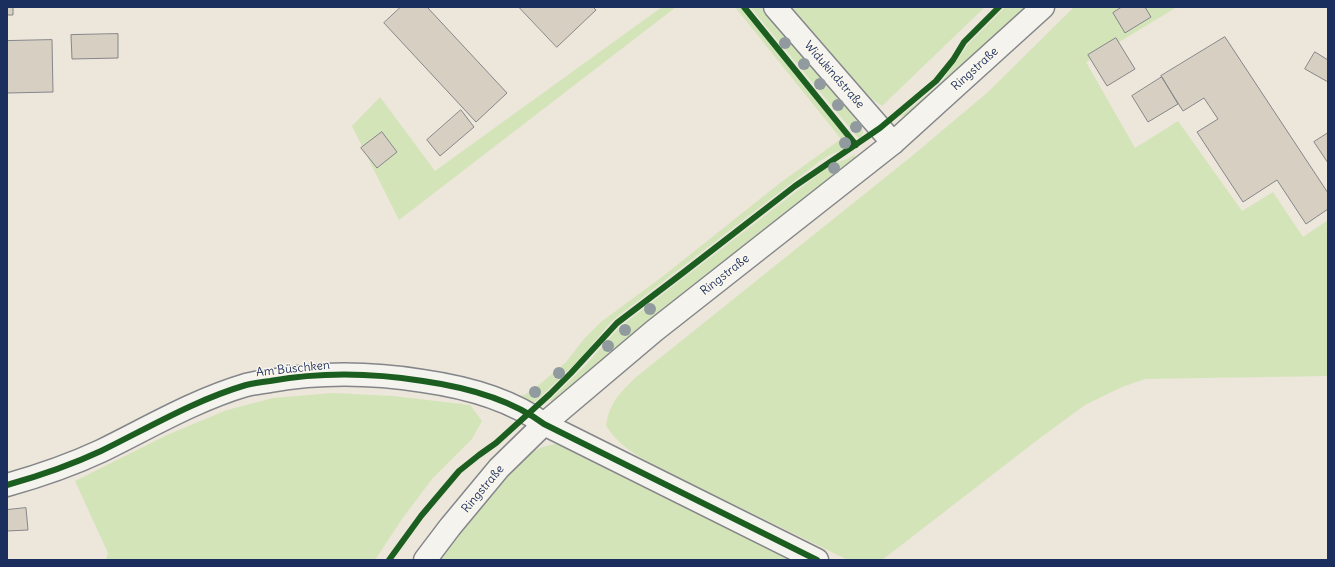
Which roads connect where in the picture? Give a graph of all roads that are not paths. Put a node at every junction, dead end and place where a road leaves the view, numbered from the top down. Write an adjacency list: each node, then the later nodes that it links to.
1 (775, 7): 3 (street, Widukindstraße)
2 (1043, 7): 3 (street, Ringstraße)
3 (893, 143): 4 (street, Ringstraße)
4 (544, 424): 5 (street, Am Büschken); 6 (street, Ringstraße); 7 (street, Am Büschken)
5 (7, 485)
6 (425, 560)
7 (817, 560)

